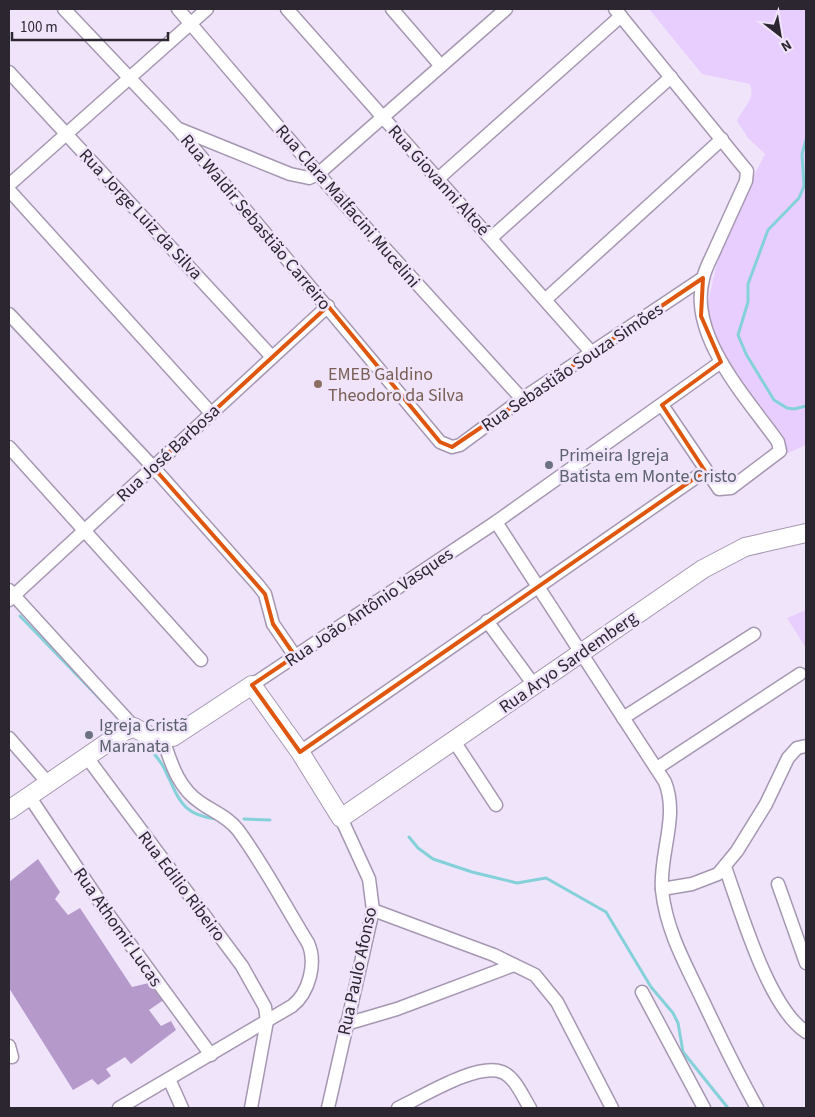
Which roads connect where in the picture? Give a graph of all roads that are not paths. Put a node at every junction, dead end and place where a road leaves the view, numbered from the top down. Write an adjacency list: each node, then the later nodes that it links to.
1 (64, 9): 12 (street, Rua Waldir Sebastião Carreiro)
2 (178, 9): 8 (street, Rua Clara Malfacini Mucelini)
3 (207, 9): 8 (street)
4 (287, 9): 13 (street, Rua Giovanni Altoé)
5 (392, 9): 9 (street)
6 (506, 9): 9 (street)
7 (618, 12): 11 (street); 18 (street)
8 (191, 23): 12 (street); 17 (street, Rua Clara Malfacini Mucelini)
9 (441, 66): 13 (street)
10 (9, 72): 15 (street, Rua Jorge Luiz da Silva)
11 (671, 77): 16 (street); 21 (street)
12 (129, 79): 14 (street, Rua Waldir Sebastião Carreiro); 15 (street)
13 (382, 118): 17 (street); 18 (street, Rua Giovanni Altoé)
14 (177, 128): 17 (street); 24 (street, Rua Waldir Sebastião Carreiro)
15 (67, 133): 19 (street); 27 (street, Rua Jorge Luiz da Silva)
16 (722, 138): 22 (street); 23 (street)
17 (318, 174): 29 (street, Rua Clara Malfacini Mucelini)
18 (438, 178): 21 (street, Rua Giovanni Altoé)
19 (9, 185)
20 (9, 190): 31 (street)
21 (492, 238): 23 (street, Rua Giovanni Altoé)
22 (703, 278): 26 (street, Rua Sebastião Souza Simões); 28 (street)
23 (546, 299): 26 (street, Rua Giovanni Altoé)
24 (328, 306): 27 (street, Rua José Barbosa); 32 (street, Rua Waldir Sebastião Carreiro)
25 (9, 314): 34 (street)
26 (591, 352): 29 (street, Rua Sebastião Souza Simões)
27 (272, 358): 31 (street, Rua José Barbosa)
28 (721, 362): 30 (street, Rua João Antônio Vasques); 35 (street)
29 (522, 399): 32 (street, Rua Sebastião Souza Simões)
30 (662, 405): 35 (street); 36 (street, Rua João Antônio Vasques)
31 (211, 413): 34 (street, Rua José Barbosa)
32 (440, 442)
33 (9, 447): 37 (street)
34 (153, 467): 37 (street, Rua José Barbosa); 44 (street)
35 (705, 471): 39 (street)
36 (496, 522): 39 (street); 44 (street, Rua João Antônio Vasques)
37 (84, 530): 40 (street, Rua José Barbosa); 45 (street)
38 (806, 533): 43 (street, Rua Aryo Sardemberg)
39 (538, 586): 41 (street); 43 (street)
40 (10, 595): 50 (street)
41 (488, 621): 48 (street); 55 (street)
42 (754, 634): 49 (street)
43 (582, 651): 48 (street, Rua Aryo Sardemberg); 49 (street)
44 (294, 656): 47 (street, Rua João Antônio Vasques)
45 (201, 660)
46 (800, 674): 57 (street)
47 (252, 685): 52 (street, Rua João Antônio Vasques); 55 (street, Rua Paulo Afonso)
48 (534, 685): 53 (street, Rua Aryo Sardemberg)
49 (623, 718): 57 (street)
50 (134, 726): 52 (street); 56 (street)
51 (9, 738): 58 (street)
52 (163, 739): 70 (street)
53 (454, 741): 60 (street); 62 (street, Rua Aryo Sardemberg)
54 (806, 746): 63 (street)
55 (300, 752): 62 (street, Rua Paulo Afonso)
56 (86, 756): 58 (street); 70 (street, Rua Edilio Ribeiro)
57 (657, 768): 65 (street)
58 (48, 783): 59 (street)
59 (28, 796): 61 (street); 73 (street, Rua Athomir Lucas)
60 (496, 805)
61 (9, 810)
62 (341, 818): 66 (street, Rua Paulo Afonso)
63 (725, 867): 65 (street); 72 (street)
64 (778, 884): 67 (street)
65 (662, 888): 83 (street)
66 (373, 910): 68 (street); 71 (street, Rua Paulo Afonso)
67 (806, 962)
68 (514, 964): 71 (street); 81 (street)
69 (642, 992): 82 (street)
70 (268, 1021): 73 (street); 77 (street)
71 (346, 1024): 78 (street, Rua Paulo Afonso)
72 (806, 1032)
73 (211, 1055): 74 (street)
74 (169, 1079): 75 (street); 76 (street)
75 (119, 1108)
76 (182, 1108)
77 (250, 1108)
78 (328, 1108)
79 (398, 1108): 80 (street)
80 (530, 1108)
81 (612, 1108)
82 (704, 1108)
83 (757, 1108)

